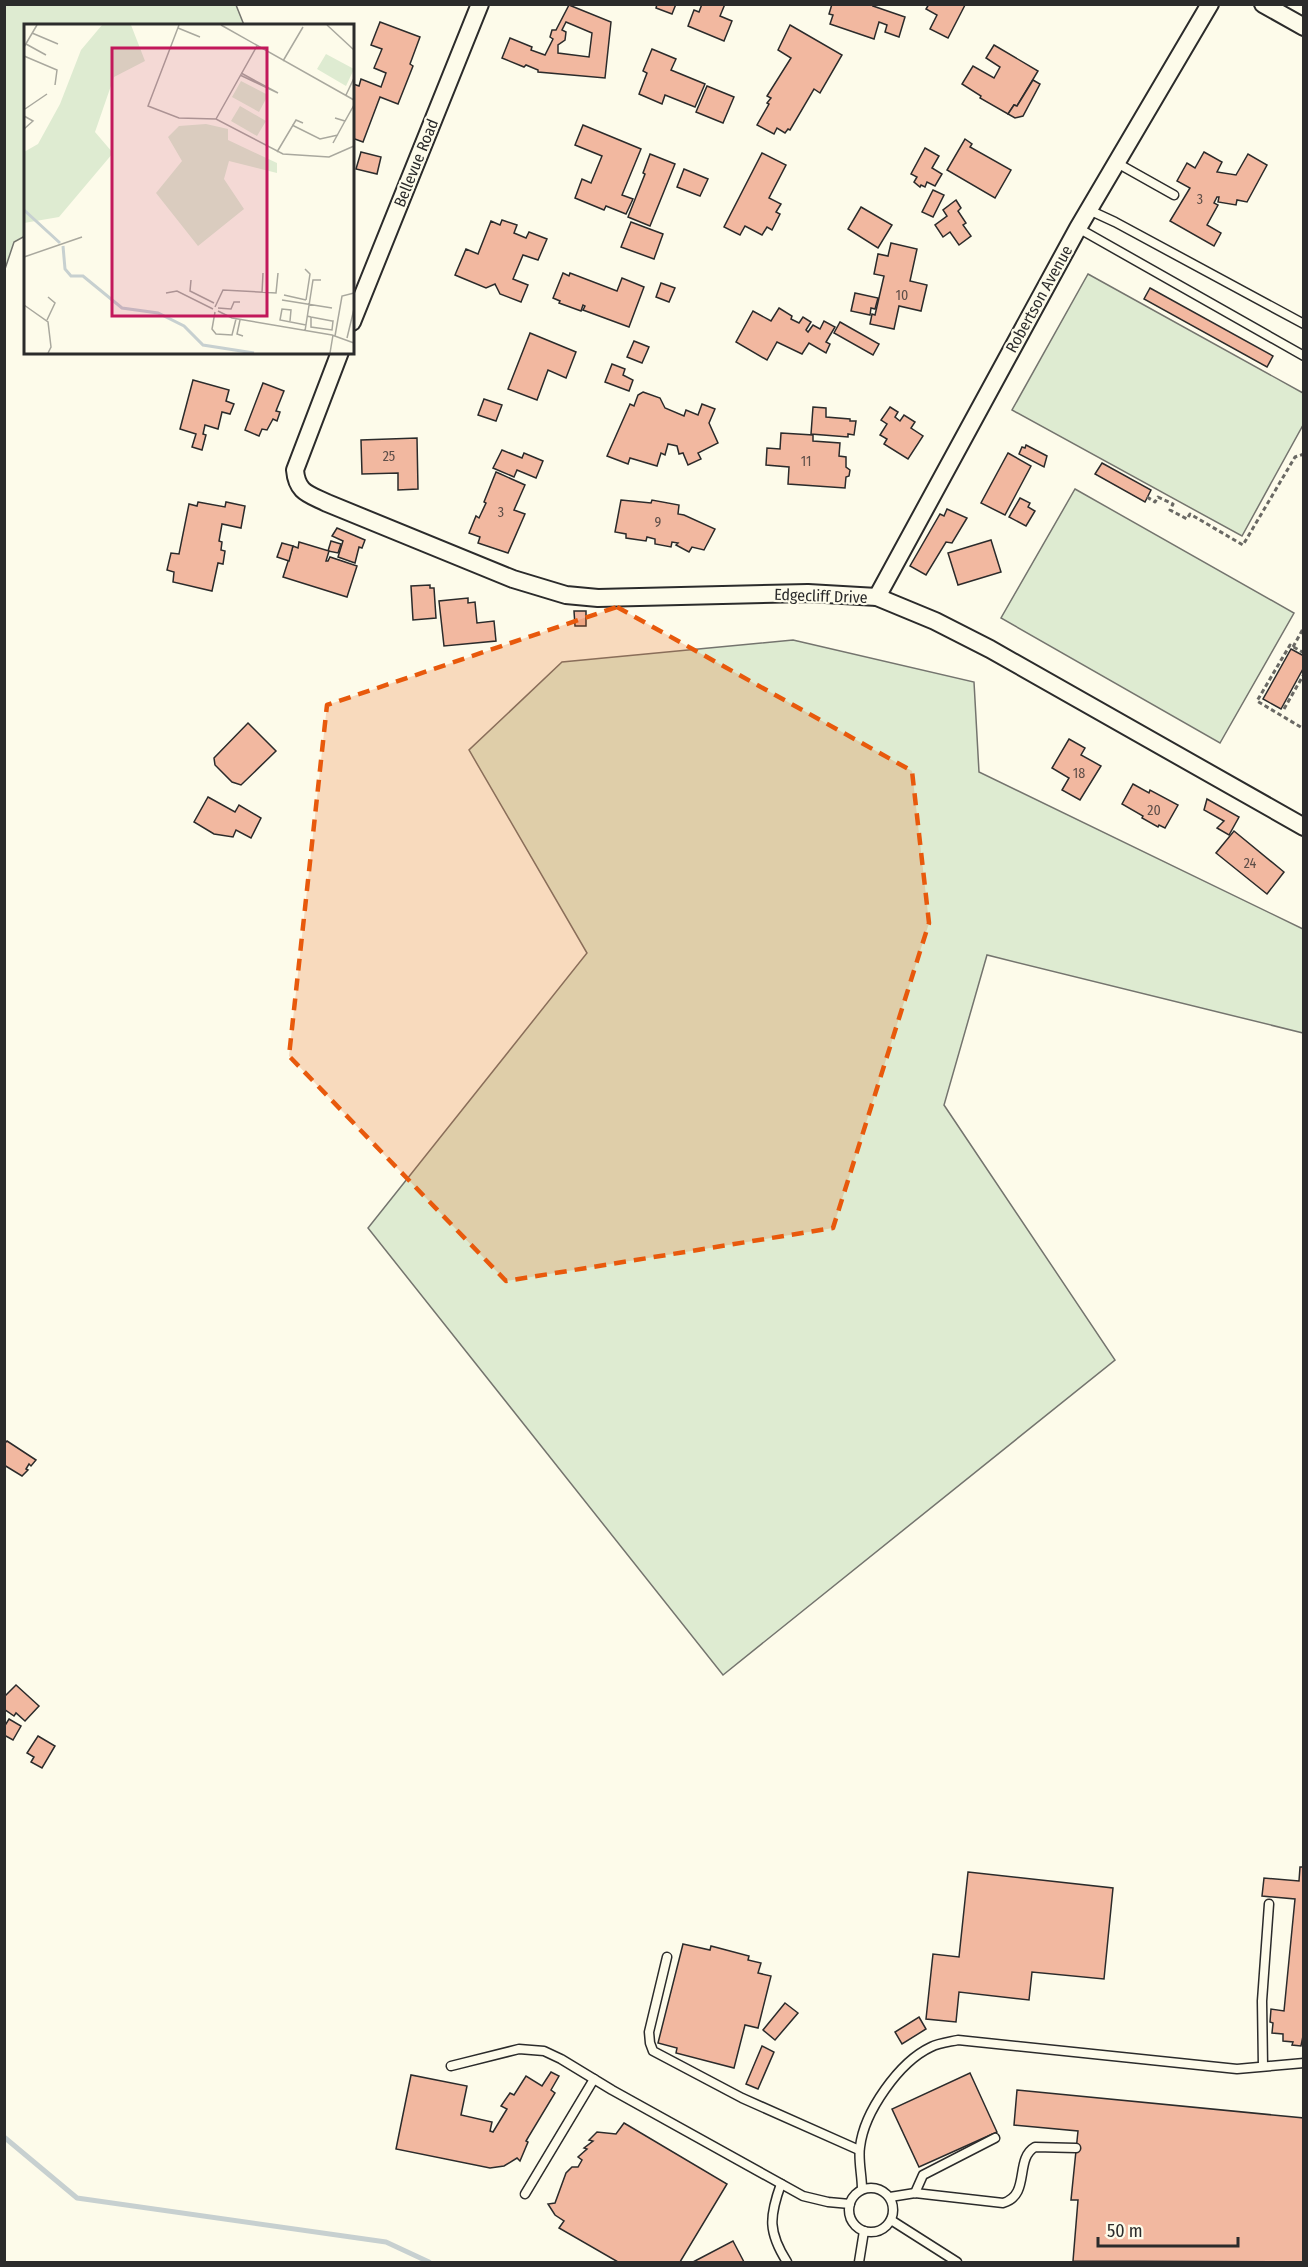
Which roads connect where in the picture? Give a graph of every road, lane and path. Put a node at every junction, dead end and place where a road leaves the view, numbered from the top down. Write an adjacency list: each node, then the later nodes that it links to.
1 (480, 4): 9 (street, Bellevue Road)
2 (1210, 4): 5 (street, Robertson Avenue)
3 (1263, 4): 4 (street)
4 (1304, 27)
5 (1117, 163): 6 (lane); 7 (street, Robertson Avenue)
6 (1174, 195)
7 (1089, 210): 8 (street, Robertson Avenue); 10 (lane)
8 (1078, 228): 12 (lane); 15 (street, Robertson Avenue)
9 (354, 317)
10 (1304, 324)
11 (339, 354): 15 (street, Edgecliff Drive)
12 (1304, 356)
13 (1304, 454): 14 (path)
14 (1148, 496)
15 (877, 597): 22 (street, Edgecliff Drive)
16 (1304, 627): 17 (path)
17 (1293, 647): 18 (path); 21 (path)
18 (1304, 653)
19 (1304, 674): 20 (path)
20 (1284, 709)
21 (1304, 729)
22 (1304, 827)
23 (1269, 1904): 27 (lane)
24 (666, 1958): 31 (lane)
25 (1304, 2063): 27 (lane)
26 (451, 2066): 28 (lane)
27 (1263, 2066): 31 (lane)
28 (594, 2079): 32 (lane); 35 (lane)
29 (995, 2138): 34 (lane)
30 (1076, 2148): 34 (lane)
31 (859, 2150): 33 (lane)
32 (781, 2184): 37 (lane); 40 (lane)
33 (862, 2189): 36 (lane); 37 (lane)
34 (915, 2193): 36 (lane)
35 (525, 2194)
36 (890, 2197): 38 (lane)
37 (850, 2204): 39 (lane)
38 (891, 2220): 39 (lane); 42 (lane)
39 (864, 2231): 41 (lane)
40 (787, 2262)
41 (859, 2262)
42 (957, 2262)

